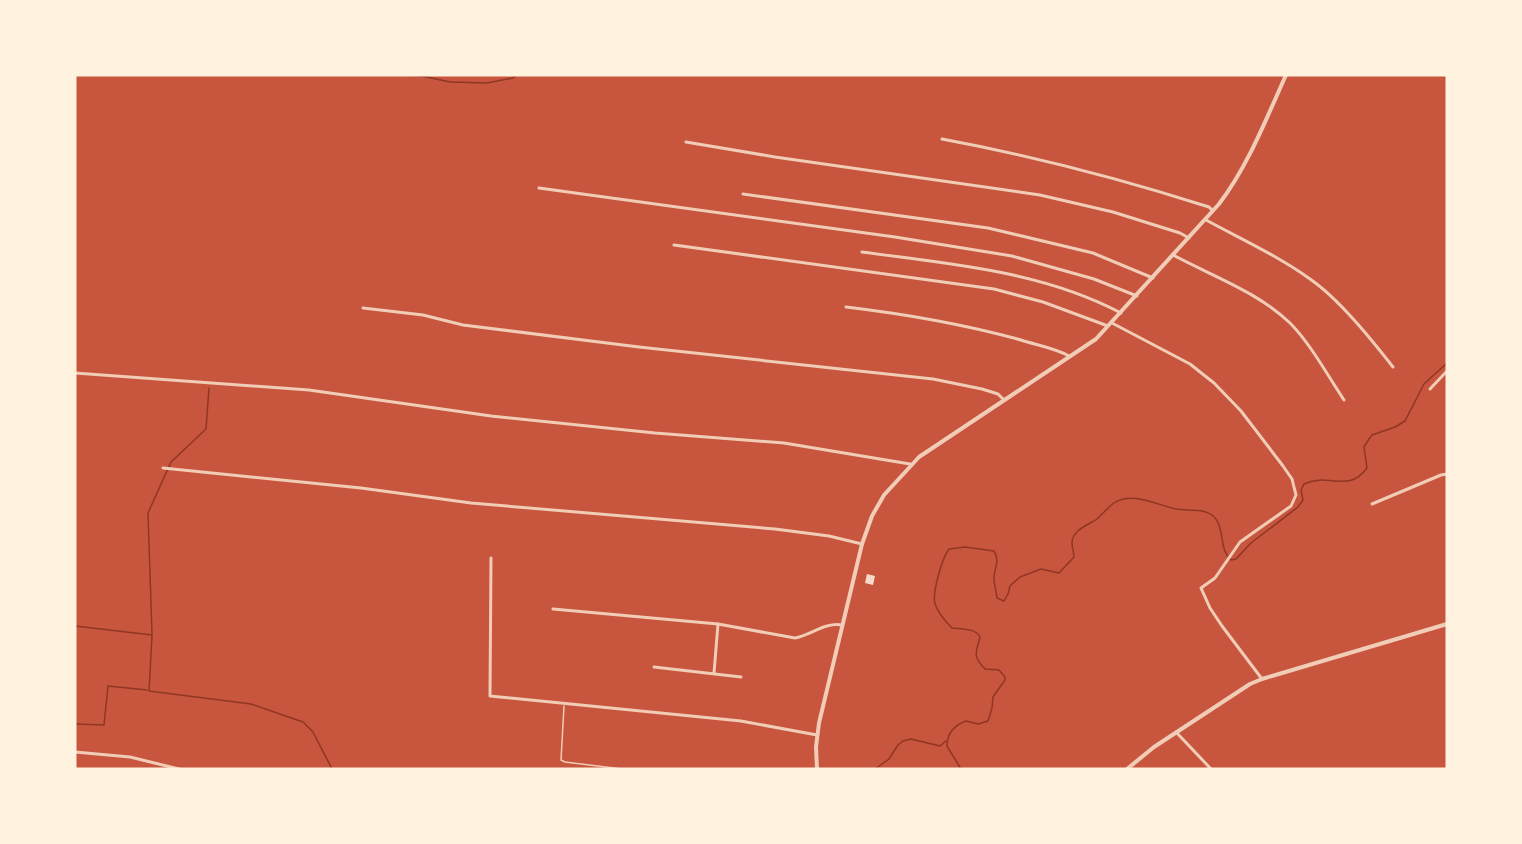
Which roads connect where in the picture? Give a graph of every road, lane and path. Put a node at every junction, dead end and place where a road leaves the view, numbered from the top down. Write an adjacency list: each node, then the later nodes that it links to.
1 (1286, 75): 6 (street)
2 (942, 139): 6 (street)
3 (686, 142): 8 (street)
4 (539, 188): 13 (street)
5 (743, 194): 12 (street)
6 (1213, 211): 7 (street)
7 (1205, 220): 8 (street); 19 (street)
8 (1189, 238): 11 (street)
9 (674, 245): 17 (street)
10 (862, 252): 16 (street)
11 (1173, 255): 12 (street); 24 (street)
12 (1153, 278): 13 (street)
13 (1137, 296): 16 (street)
14 (363, 308): 23 (street)
15 (846, 308): 18 (street)
16 (1121, 313): 17 (street)
17 (1110, 325): 18 (street); 38 (street)
18 (1071, 357): 23 (street)
19 (1393, 367)
20 (1447, 371): 22 (street)
21 (75, 373): 25 (street)
22 (1430, 389)
23 (1004, 400): 25 (street)
24 (1344, 400)
25 (910, 464): 29 (street)
26 (163, 468): 29 (street)
27 (1447, 474): 28 (street)
28 (1372, 504)
29 (862, 544): 34 (street)
30 (491, 558): 39 (street)
31 (554, 609): 32 (street)
32 (718, 624): 34 (street); 36 (street)
33 (1447, 624): 38 (street)
34 (842, 625): 41 (street)
35 (654, 667): 36 (street)
36 (714, 673): 37 (street)
37 (741, 677)
38 (1262, 679): 40 (street)
39 (564, 705): 41 (street); 44 (lane)
40 (1176, 732): 46 (street); 47 (street)
41 (817, 735): 45 (street)
42 (75, 752): 43 (street)
43 (179, 769)
44 (622, 769)
45 (817, 769)
46 (1126, 769)
47 (1211, 769)

